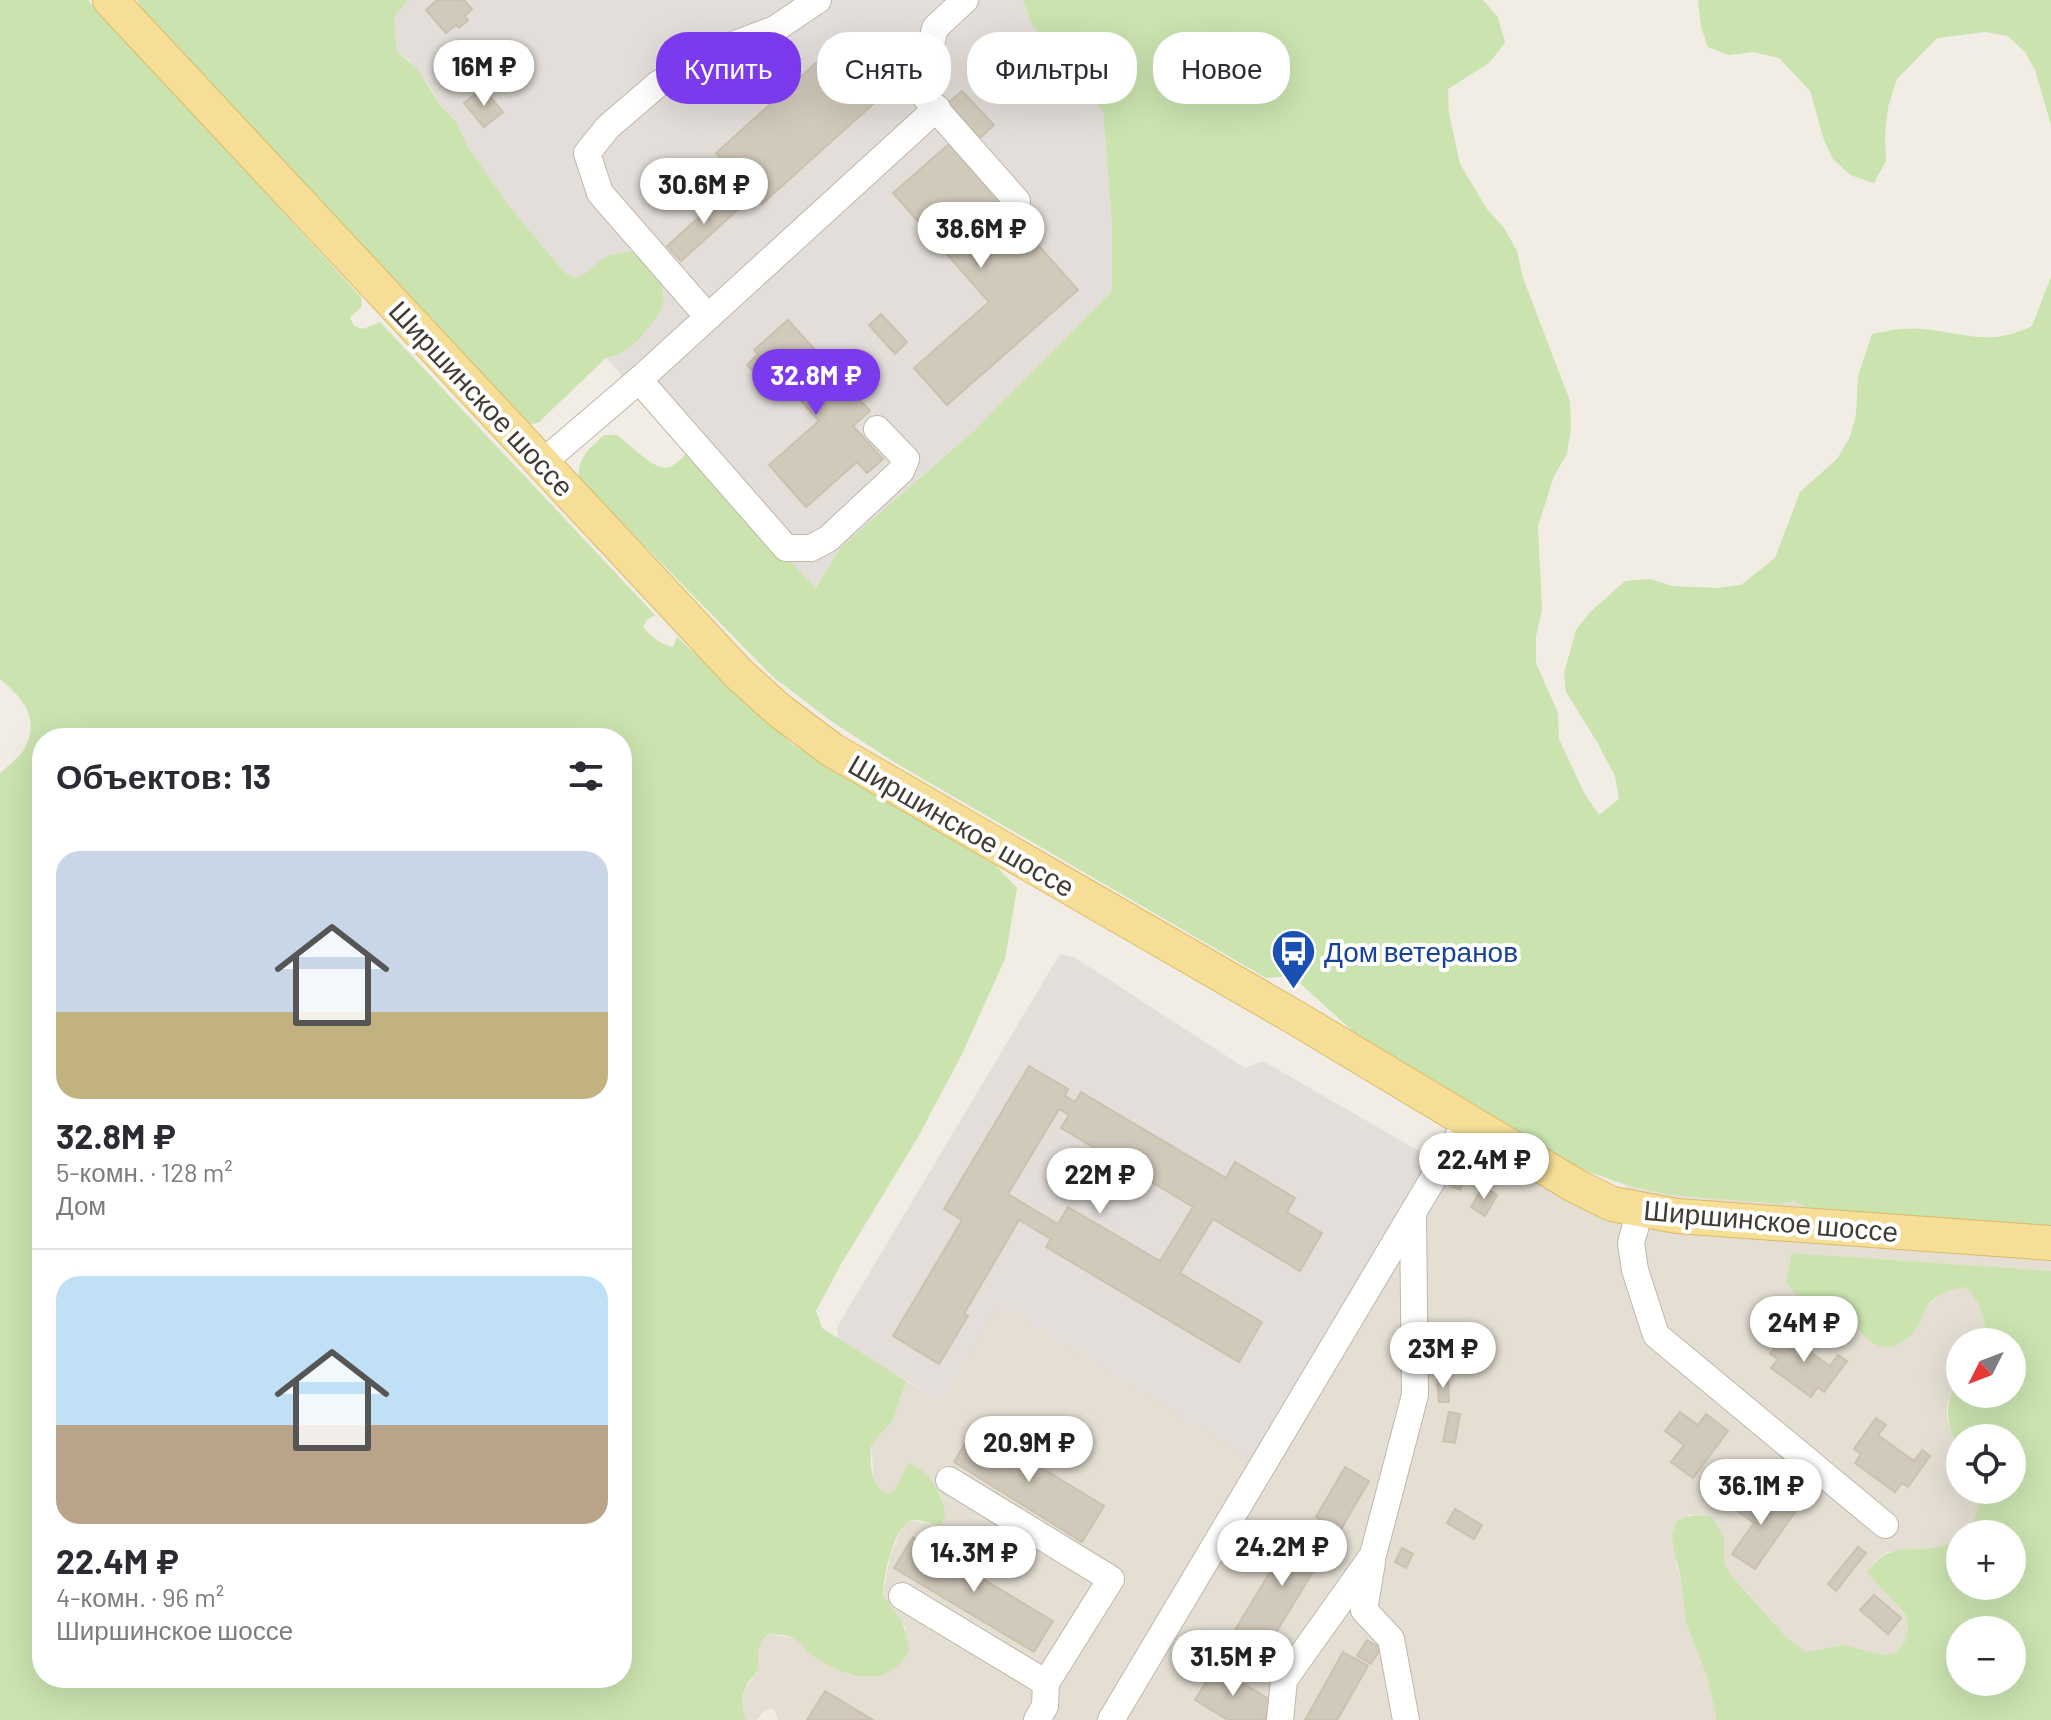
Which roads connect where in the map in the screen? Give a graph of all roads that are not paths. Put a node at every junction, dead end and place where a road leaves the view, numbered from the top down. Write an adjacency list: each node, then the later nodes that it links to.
1 (110, 0): 9 (main road, Ширшинское шоссе)
2 (818, 0): 6 (lane)
3 (965, 0): 4 (lane)
4 (937, 108): 5 (lane); 6 (lane)
5 (1017, 201)
6 (708, 317): 7 (lane)
7 (639, 380): 8 (lane); 9 (lane)
8 (877, 429)
9 (542, 463): 10 (main road, Ширшинское шоссе)
10 (1468, 1120): 11 (main road, Ширшинское шоссе); 12 (lane)
11 (1640, 1210): 13 (main road, Ширшинское шоссе); 15 (lane)
12 (1413, 1214): 16 (lane); 20 (lane)
13 (2051, 1243)
14 (949, 1480): 18 (lane)
15 (1885, 1525)
16 (1373, 1555): 21 (lane); 22 (lane)
17 (902, 1596): 18 (lane)
18 (1046, 1683): 19 (lane)
19 (1037, 1720)
20 (1111, 1720)
21 (1280, 1720)
22 (1406, 1720)

